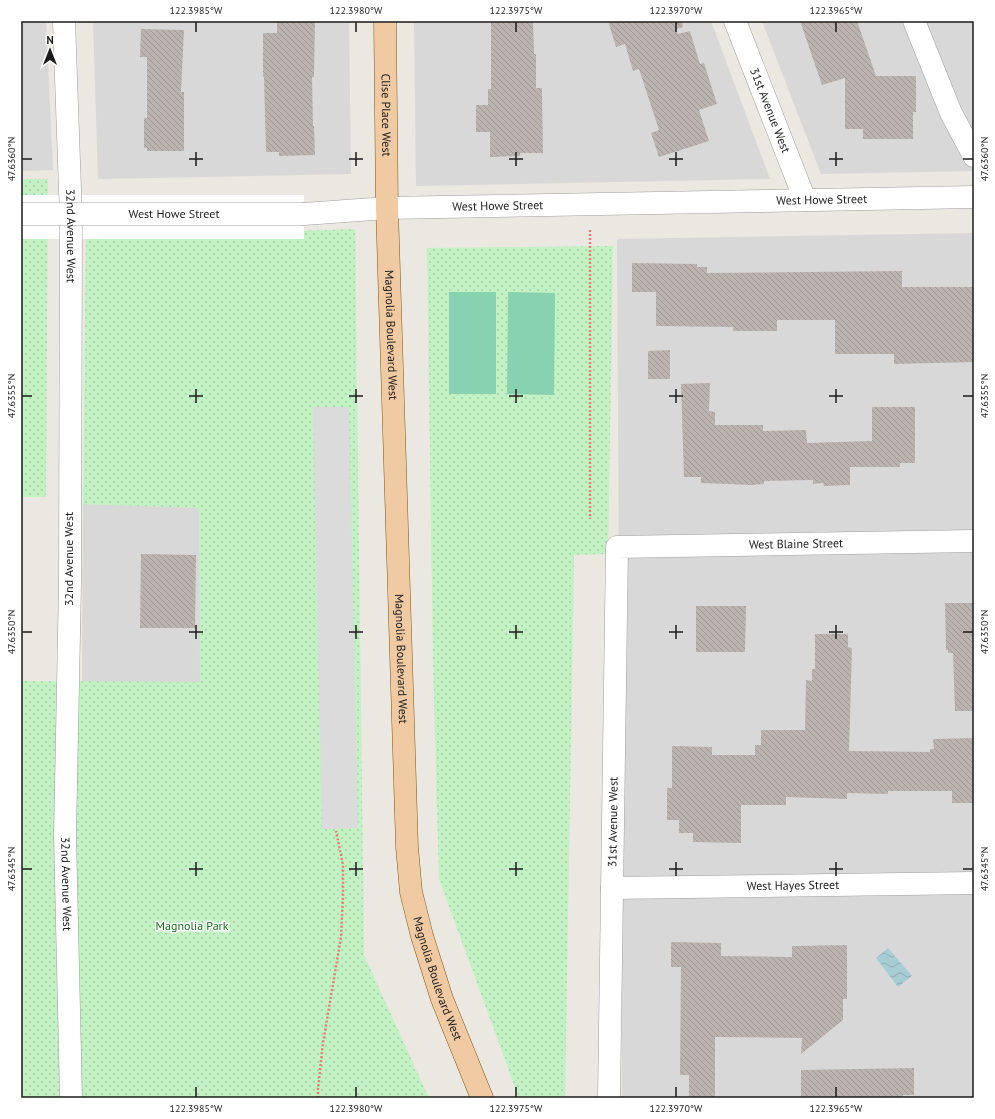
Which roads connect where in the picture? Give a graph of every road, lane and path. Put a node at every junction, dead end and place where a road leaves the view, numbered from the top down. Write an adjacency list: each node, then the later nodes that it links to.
1 (64, 21): 17 (street, 32nd Avenue West)
2 (385, 21): 8 (main road, Clise Place West)
3 (735, 21): 7 (street, 31st Avenue West)
4 (914, 21): 5 (street)
5 (974, 156)
6 (974, 197): 7 (street, West Howe Street)
7 (805, 200): 8 (street, West Howe Street)
8 (387, 208): 9 (street, West Howe Street, bridge); 19 (main road, Magnolia Boulevard West)
9 (21, 214)
10 (590, 227): 11 (path)
11 (590, 519)
12 (974, 541): 13 (street, West Blaine Street)
13 (617, 547): 16 (street, 31st Avenue West)
14 (336, 831): 18 (path)
15 (974, 882): 16 (street, West Hayes Street)
16 (612, 888): 20 (street, 31st Avenue West)
17 (71, 1098)
18 (318, 1098)
19 (482, 1098)
20 (609, 1098)

